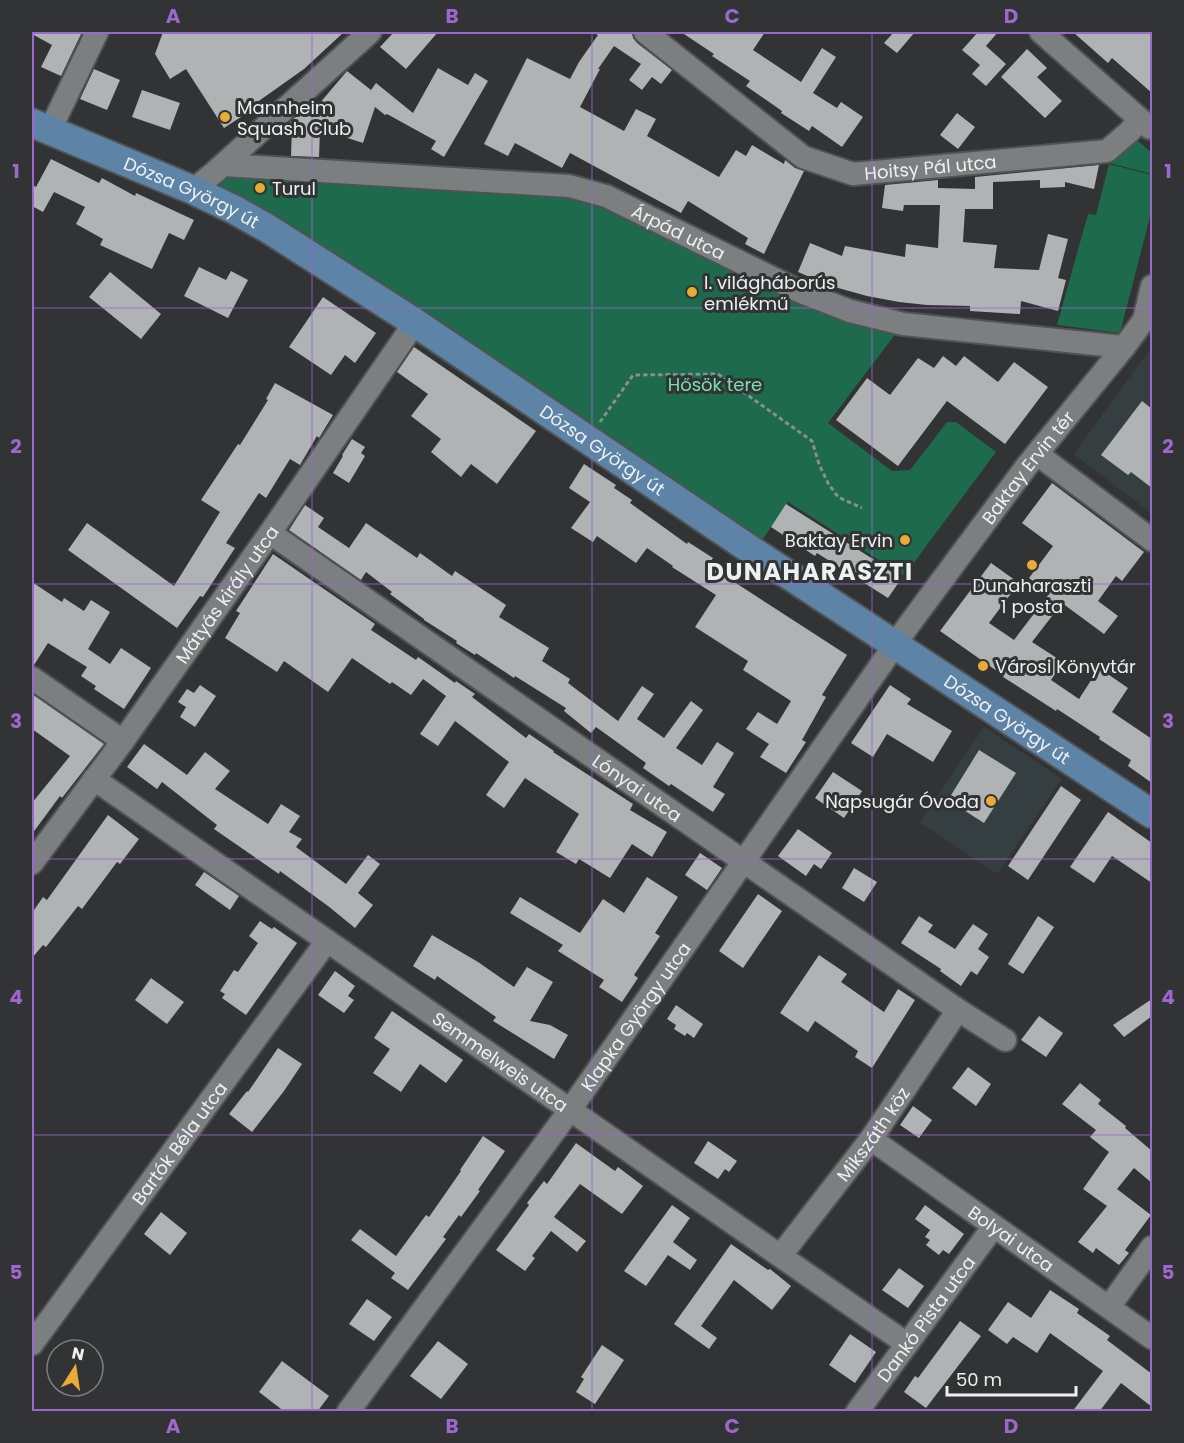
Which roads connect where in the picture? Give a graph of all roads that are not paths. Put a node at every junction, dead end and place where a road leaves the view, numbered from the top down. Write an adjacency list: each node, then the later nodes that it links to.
1 (97, 32): 6 (street)
2 (370, 32): 7 (street)
3 (645, 32): 5 (street, Hoitsy Pál utca)
4 (1041, 32): 5 (street)
5 (1146, 125)
6 (41, 126): 8 (main road, Dózsa György út)
7 (223, 165): 8 (street); 11 (street, Árpád utca)
8 (193, 190): 10 (main road, Dózsa György út)
9 (1152, 286): 11 (street, Baktay Ervin tér)
10 (414, 322): 13 (street, Mátyás király utca); 15 (main road, Dózsa György út)
11 (1124, 347): 12 (street, Baktay Ervin tér)
12 (1037, 454): 14 (street); 15 (street, Baktay Ervin tér)
13 (270, 533): 17 (street, Mátyás király utca); 20 (street, Lónyai utca)
14 (1152, 540)
15 (895, 645): 19 (main road, Dózsa György út); 20 (street, Klapka György utca)
16 (32, 678): 17 (street)
17 (123, 741): 18 (street, Mátyás király utca)
18 (94, 779): 21 (street, Mátyás király utca); 22 (street, Semmelweis utca)
19 (1152, 814)
20 (744, 862): 23 (street, Lónyai utca); 25 (street, Klapka György utca)
21 (32, 863)
22 (327, 941): 25 (street, Semmelweis utca); 32 (street, Bartók Béla utca)
23 (957, 1010): 24 (street, Lónyai utca); 26 (street, Mikszáth köz)
24 (1005, 1040)
25 (570, 1110): 29 (street, Semmelweis utca); 34 (street, Klapka György utca)
26 (871, 1139): 27 (street, Bolyai utca); 29 (street, Mikszáth köz)
27 (994, 1226): 30 (street, Bolyai utca); 33 (street, Dankó Pista utca)
28 (1152, 1247): 30 (street)
29 (781, 1255): 33 (street, Semmelweis utca)
30 (1109, 1307): 31 (street, Bolyai utca)
31 (1152, 1338)
32 (32, 1344)
33 (908, 1344): 35 (street, Dankó Pista utca)
34 (348, 1412)
35 (857, 1412)

